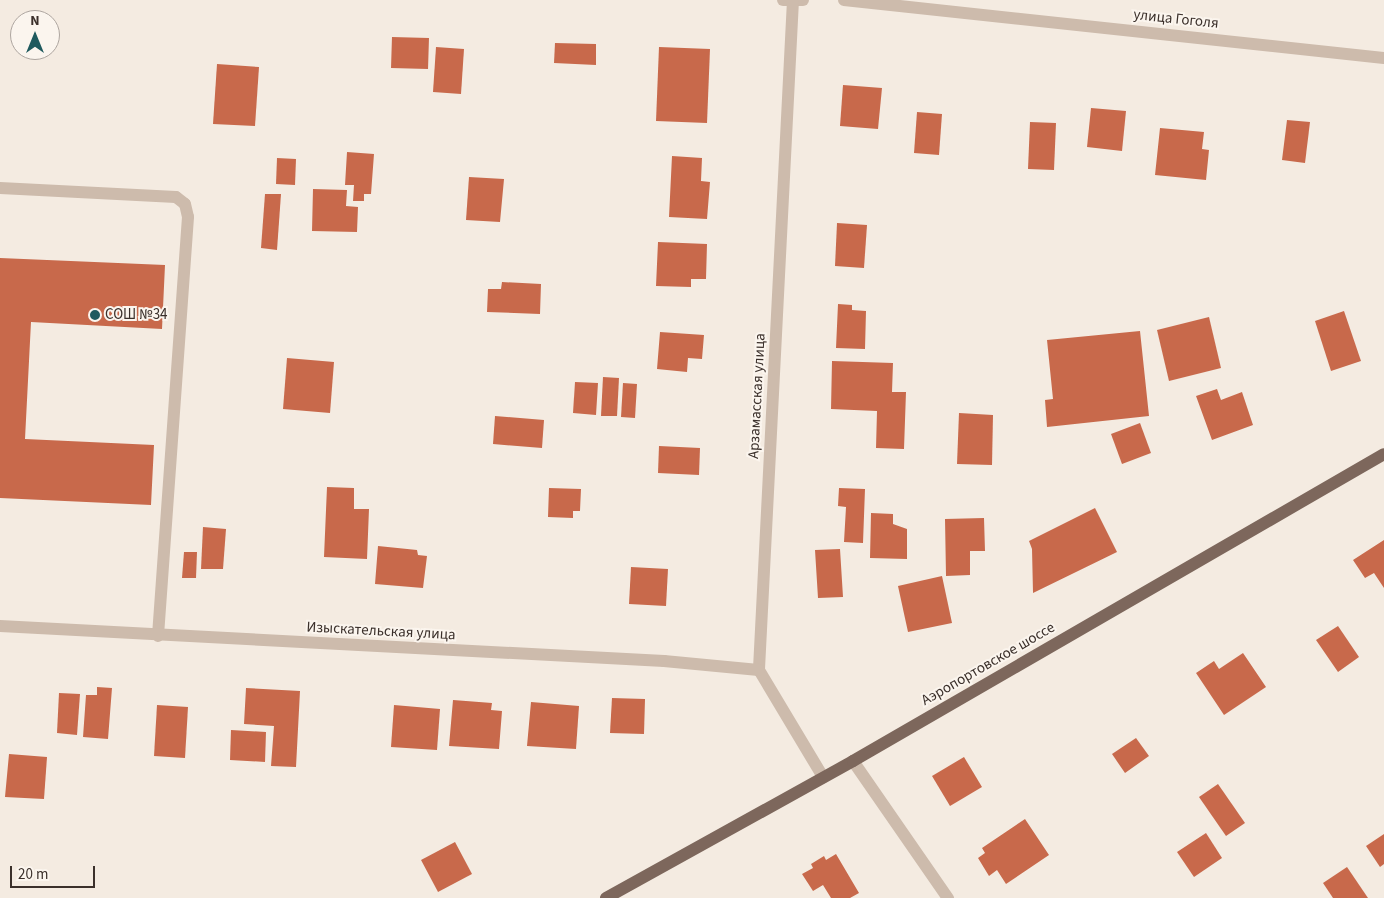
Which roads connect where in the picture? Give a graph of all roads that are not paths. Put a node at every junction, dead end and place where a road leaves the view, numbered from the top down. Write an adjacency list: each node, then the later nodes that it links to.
1 (793, 0): 8 (street, Арзамасская улица)
2 (844, 0): 3 (street, улица Гоголя)
3 (1384, 58)
4 (0, 188): 7 (street)
5 (1384, 454): 9 (main road, Аэропортовское шоссе)
6 (0, 626): 7 (street, Изыскательская улица)
7 (158, 636): 8 (street, Изыскательская улица)
8 (759, 670): 10 (street)
9 (853, 761): 10 (main road, Аэропортовское шоссе); 12 (street)
10 (823, 777): 11 (main road, Аэропортовское шоссе)
11 (606, 898)
12 (948, 898)

